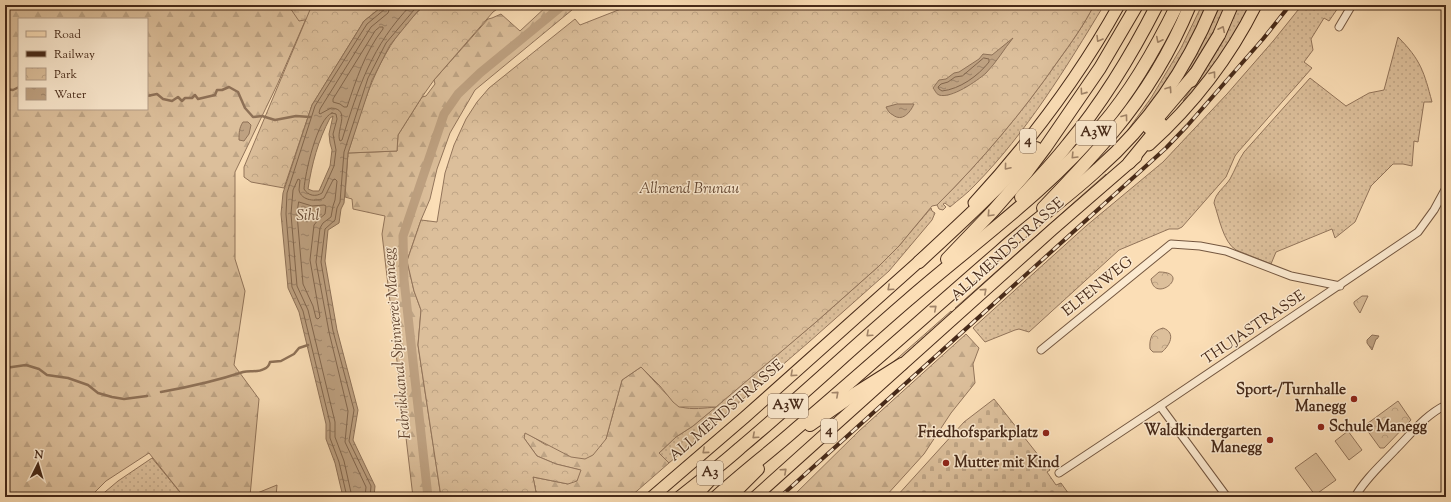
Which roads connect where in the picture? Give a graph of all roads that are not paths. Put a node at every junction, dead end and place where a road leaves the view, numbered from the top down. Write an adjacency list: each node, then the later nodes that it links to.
1 (1119, 5): 17 (main road, ALLMENDSTRASSE / 4, one-way to 17)
2 (1137, 5): 12 (highway, one-way to 12)
3 (1157, 5): 15 (highway)
4 (1177, 5): 15 (highway, A3W, one-way to 15)
5 (1190, 5): 16 (highway, A3W, one-way to 5)
6 (1213, 5): 16 (highway, one-way to 6)
7 (1232, 5): 11 (highway, one-way to 7)
8 (1256, 5): 13 (main road, ALLMENDSTRASSE / 4, one-way to 8)
9 (1352, 5): 10 (street)
10 (1339, 27)
11 (1195, 74): 13 (highway); 18 (highway)
12 (1065, 116): 17 (highway); 20 (highway, one-way to 20)
13 (1129, 163): 22 (main road, ALLMENDSTRASSE / 4, one-way to 13)
14 (1446, 188): 19 (street, THUJASTRASSE)
15 (984, 236): 20 (highway, A3W)
16 (1013, 239): 18 (highway, A3W)
17 (919, 262): 29 (main road, ALLMENDSTRASSE / 4, one-way to 29)
18 (961, 284): 25 (highway, A3W, one-way to 18)
19 (1340, 286): 21 (street, ELFENWEG); 24 (street, THUJASTRASSE)
20 (909, 299): 27 (highway, A3W, one-way to 27)
21 (1041, 350)
22 (902, 364): 26 (highway); 34 (main road, ALLMENDSTRASSE / 4, one-way to 22)
23 (1446, 405): 36 (street)
24 (1160, 406): 28 (street, THUJASTRASSE); 35 (street)
25 (796, 429): 26 (highway, A3W); 32 (highway, A3W)
26 (780, 447): 33 (highway, A3W)
27 (740, 448): 30 (highway, A3); 31 (highway, A3)
28 (1059, 473)
29 (652, 497)
30 (680, 497)
31 (694, 497)
32 (716, 497)
33 (730, 497)
34 (755, 497)
35 (1227, 497)
36 (1355, 497)

